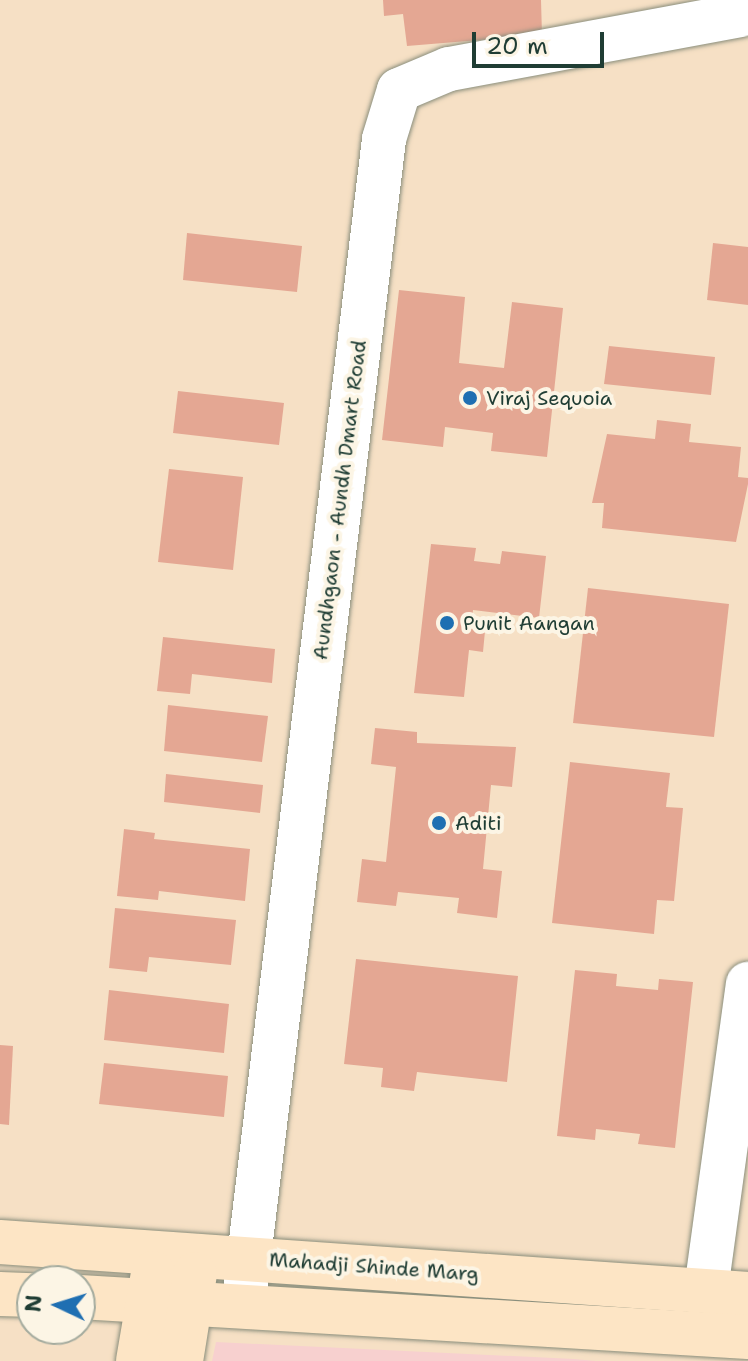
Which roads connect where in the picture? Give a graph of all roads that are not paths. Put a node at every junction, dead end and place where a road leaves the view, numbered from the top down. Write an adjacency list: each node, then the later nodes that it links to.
1 (739, 15): 5 (street, Aundhgaon - Aundh Dmart Road)
2 (748, 984): 6 (street)
3 (0, 1242): 4 (main road, Mahadji Shinde Marg)
4 (177, 1254): 5 (main road, Mahadji Shinde Marg); 8 (main road); 9 (main road)
5 (248, 1259): 6 (main road, Mahadji Shinde Marg); 10 (street)
6 (727, 1292)
7 (96, 1298): 8 (main road)
8 (149, 1300): 9 (main road); 12 (main road)
9 (192, 1303): 10 (main road); 13 (main road)
10 (243, 1306): 11 (main road)
11 (748, 1337)
12 (138, 1361)
13 (181, 1361)

